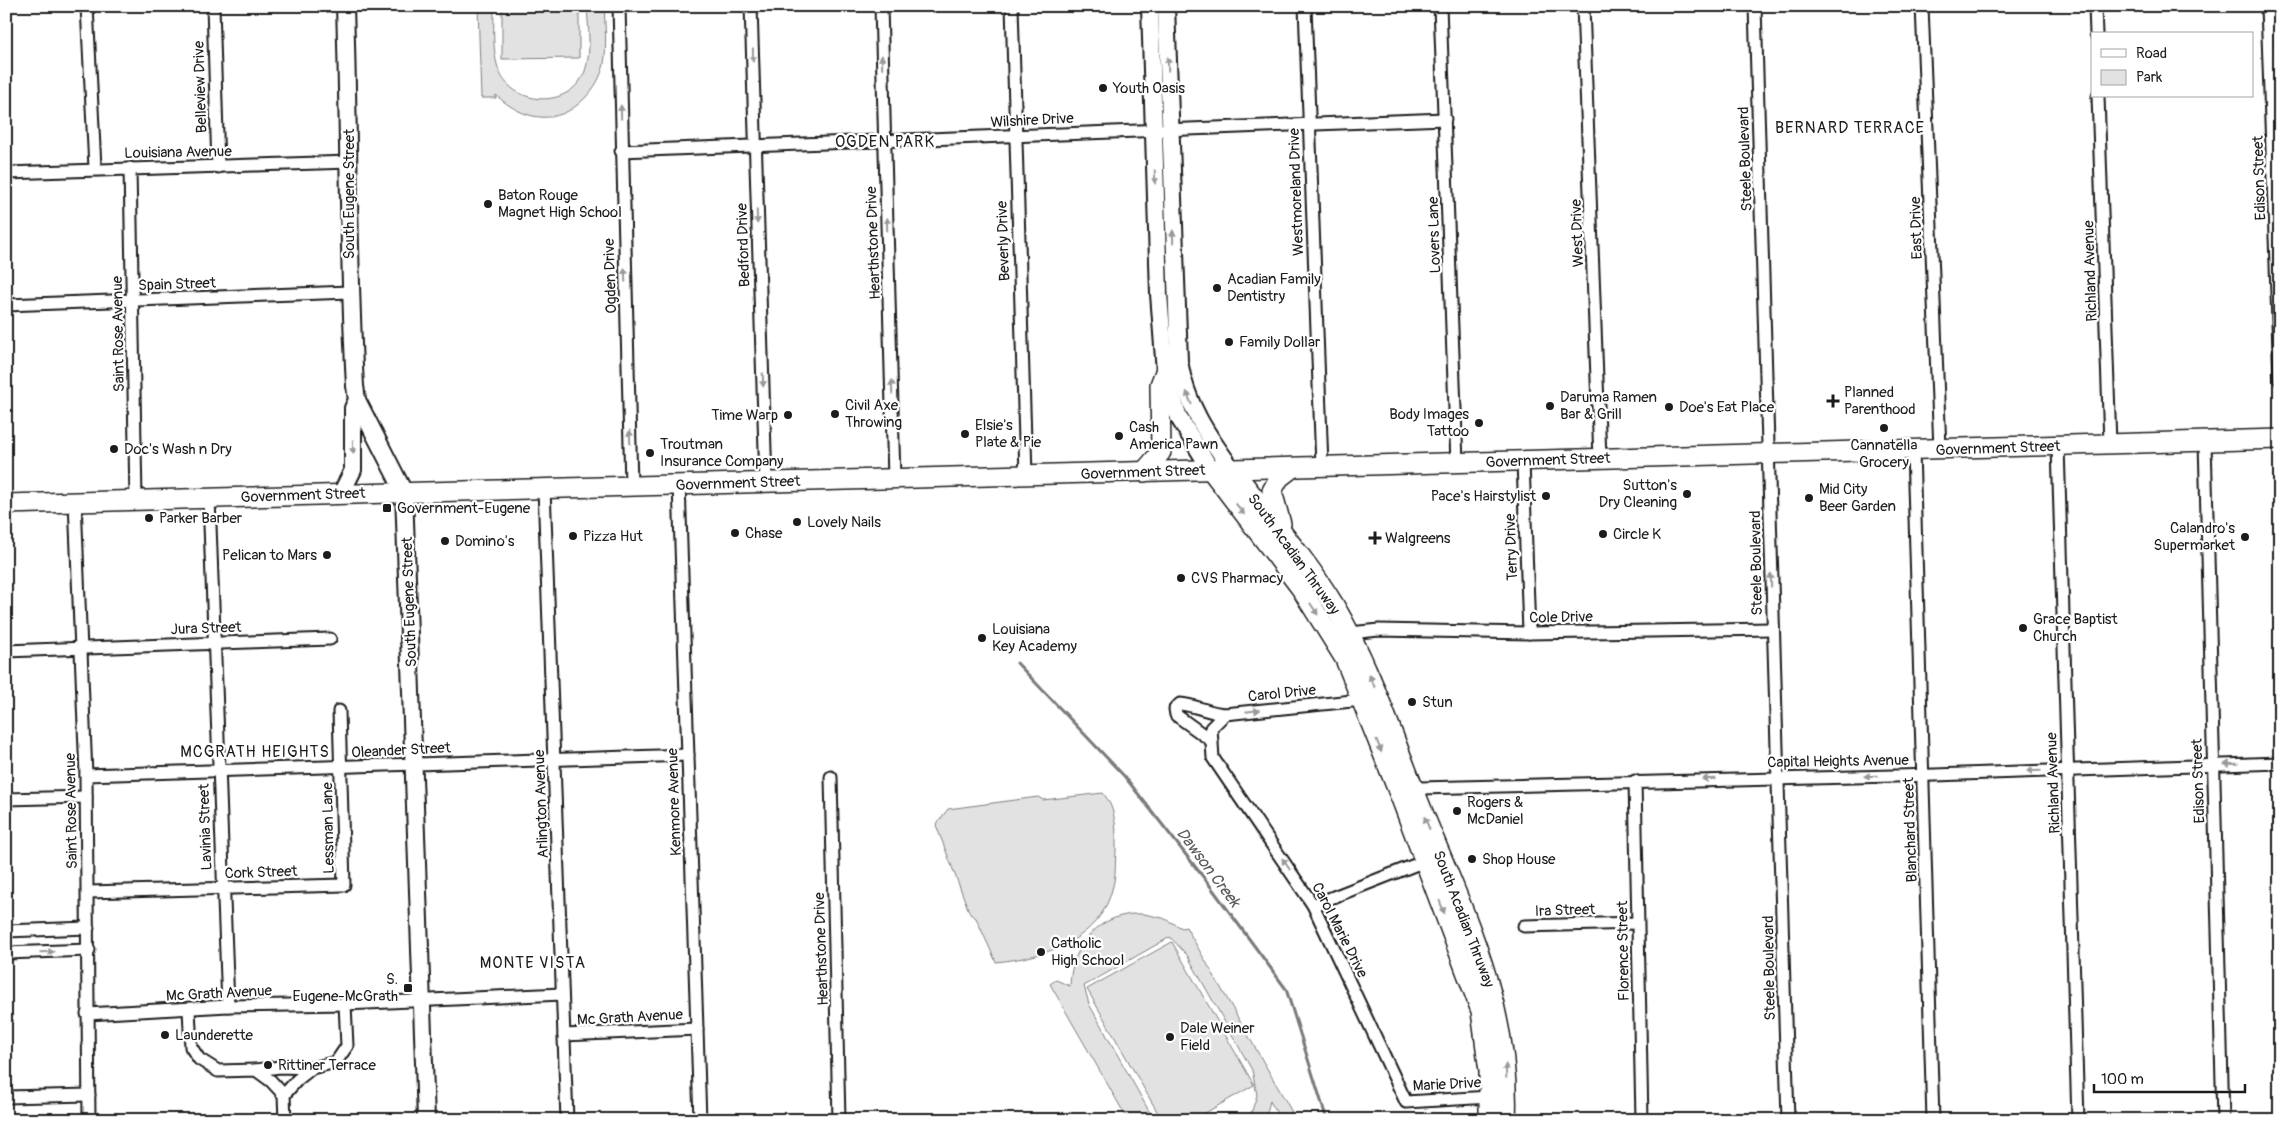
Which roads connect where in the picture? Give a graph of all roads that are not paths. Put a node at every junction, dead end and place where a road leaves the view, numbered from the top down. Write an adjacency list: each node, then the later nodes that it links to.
1 (87, 6): 29 (street)
2 (213, 6): 28 (street, Belleview Drive)
3 (346, 6): 27 (street, South Eugene Street)
4 (619, 6): 26 (street, Ogden Drive, one-way to 4)
5 (752, 6): 25 (street, Bedford Drive, one-way to 25)
6 (880, 6): 24 (street, Hearthstone Drive, one-way to 6)
7 (1012, 6): 23 (street, Beverly Drive)
8 (1150, 6): 22 (street, South Acadian Thruway)
9 (1166, 6): 22 (street, South Acadian Thruway, one-way to 9)
10 (1305, 6): 21 (street, Westmoreland Drive)
11 (1440, 6): 20 (street, Lovers Lane)
12 (1583, 6): 45 (street, West Drive)
13 (1756, 6): 44 (street, Steele Boulevard)
14 (1922, 6): 42 (street, East Drive)
15 (2095, 6): 17 (street)
16 (2267, 6): 18 (street, Edison Street)
17 (2096, 32)
18 (2276, 91): 36 (street, Edison Street)
19 (2098, 98): 40 (street, Richland Avenue)
20 (1445, 119): 21 (street, Wilshire Drive); 47 (street, Lovers Lane)
21 (1309, 125): 22 (street, Wilshire Drive); 48 (street, Westmoreland Drive)
22 (1162, 129): 23 (street, Wilshire Drive); 35 (street, South Acadian Thruway, one-way to 35); 50 (street, South Acadian Thruway, one-way to 22)
23 (1014, 136): 24 (street, Wilshire Drive); 53 (street, Beverly Drive)
24 (885, 141): 25 (street, Wilshire Drive); 54 (street, Hearthstone Drive, one-way to 24)
25 (755, 147): 26 (street, Wilshire Drive); 55 (street, Bedford Drive, one-way to 55)
26 (621, 151): 57 (street, Ogden Drive, one-way to 26)
27 (350, 162): 28 (street, Louisiana Avenue); 32 (street, South Eugene Street)
28 (218, 167): 30 (street, Louisiana Avenue)
29 (95, 168): 30 (street, Louisiana Avenue); 31 (street, Louisiana Avenue)
30 (130, 168): 33 (street, Saint Rose Avenue)
31 (6, 172)
32 (350, 292): 33 (street, Spain Street); 37 (street, South Eugene Street)
33 (132, 301): 34 (street, Spain Street); 62 (street, Saint Rose Avenue)
34 (6, 305)
35 (1165, 372): 51 (street, South Acadian Thruway); 52 (main road)
36 (2280, 380)
37 (357, 400): 59 (street, South Eugene Street); 60 (street, one-way to 60)
38 (2280, 439): 39 (main road, Government Street)
39 (2204, 442): 40 (main road, Government Street); 81 (street, Edison Street)
40 (2110, 444): 41 (main road, Government Street)
41 (2058, 446): 42 (main road, Government Street); 84 (street, Richland Avenue)
42 (1940, 449): 43 (main road, Government Street)
43 (1913, 450): 44 (main road, Government Street); 86 (street, Blanchard Street)
44 (1769, 454): 45 (main road, Government Street); 66 (street, Steele Boulevard, one-way to 44)
45 (1600, 459): 46 (main road, Government Street)
46 (1523, 461): 47 (main road, Government Street); 68 (street, Terry Drive)
47 (1457, 463): 48 (main road, Government Street)
48 (1322, 466): 49 (main road, Government Street)
49 (1292, 468): 50 (main road, Government Street); 65 (main road)
50 (1232, 469): 51 (main road, Government Street); 65 (main road, South Acadian Thruway)
51 (1211, 470): 52 (main road, Government Street); 73 (main road, South Acadian Thruway, one-way to 73)
52 (1144, 472): 53 (main road, Government Street)
53 (1026, 475): 54 (main road, Government Street)
54 (894, 479): 55 (main road, Government Street)
55 (766, 482): 56 (main road, Government Street)
56 (679, 484): 57 (main road, Government Street); 77 (street, Kenmore Avenue)
57 (631, 486): 58 (main road, Government Street)
58 (544, 488): 59 (main road, Government Street); 78 (street, Arlington Avenue)
59 (404, 492): 60 (main road, Government Street); 80 (street, South Eugene Street)
60 (341, 494): 61 (main road, Government Street)
61 (209, 498): 62 (main road, Government Street); 70 (street, Lavinia Street)
62 (136, 500): 63 (main road, Government Street)
63 (75, 501): 64 (main road, Government Street); 71 (street, Saint Rose Avenue)
64 (6, 504)
65 (1286, 539): 67 (main road, South Acadian Thruway)
66 (1772, 629): 68 (street, Cole Drive); 88 (street, Steele Boulevard)
67 (1350, 633): 68 (street, Cole Drive); 90 (main road, South Acadian Thruway, one-way to 67)
68 (1529, 633)
69 (330, 639): 70 (street, Jura Street)
70 (215, 642): 71 (street, Jura Street); 83 (street, Lavinia Street)
71 (82, 647): 72 (street, Jura Street); 85 (street, Saint Rose Avenue)
72 (6, 651)
73 (1362, 700): 75 (street, Carol Drive, one-way to 73); 90 (main road, South Acadian Thruway, one-way to 90)
74 (339, 711): 82 (street, Lessman Lane)
75 (1225, 714): 76 (street, Carol Marie Drive); 76 (street, Carol Drive)
76 (1212, 741): 97 (street, Carol Marie Drive, one-way to 76)
77 (688, 755): 78 (street, Oleander Street); 110 (street, Kenmore Avenue)
78 (554, 760): 80 (street, Oleander Street); 104 (street, Arlington Avenue)
79 (2280, 763): 81 (street, Capital Heights Avenue, one-way to 81)
80 (414, 764): 82 (street, Oleander Street); 105 (street, South Eugene Street)
81 (2212, 764): 84 (street, Capital Heights Avenue); 131 (street, Edison Street)
82 (341, 768): 83 (street, Oleander Street); 94 (street, Lessman Lane)
83 (219, 770): 85 (street, Oleander Street); 95 (street, Lavinia Street)
84 (2068, 770): 86 (street, Capital Heights Avenue, one-way to 86); 130 (street, Richland Avenue)
85 (86, 775): 91 (street, Saint Rose Avenue)
86 (1923, 775): 88 (street, Capital Heights Avenue, one-way to 88); 129 (street, Blanchard Street)
87 (831, 777): 124 (street, Hearthstone Drive)
88 (1779, 777): 89 (street, Capital Heights Avenue, one-way to 89); 128 (street, Steele Boulevard)
89 (1635, 781): 90 (street, Capital Heights Avenue); 98 (street, Florence Street)
90 (1408, 796): 93 (main road, South Acadian Thruway)
91 (86, 797): 92 (street); 96 (street, Saint Rose Avenue)
92 (6, 799)
93 (1432, 858): 97 (street); 117 (main road, South Acadian Thruway, one-way to 117); 126 (main road, South Acadian Thruway, one-way to 93)
94 (344, 885): 95 (street, Cork Street)
95 (222, 889): 96 (street, Cork Street); 107 (street, Lavinia Street)
96 (88, 892): 100 (street, Saint Rose Avenue)
97 (1313, 904): 118 (street, Carol Marie Drive)
98 (1637, 923): 99 (street, Ira Street); 127 (street, Florence Street)
99 (1524, 926)
100 (88, 928): 101 (street); 102 (street, Saint Rose Avenue)
101 (6, 931)
102 (89, 950): 103 (street, one-way to 102); 109 (street, Saint Rose Avenue)
103 (6, 953)
104 (562, 994): 105 (street, Mc Grath Avenue); 111 (street, Arlington Avenue)
105 (422, 1000): 106 (street, Mc Grath Avenue); 121 (street, South Eugene Street)
106 (345, 1004): 107 (street, Mc Grath Avenue); 112 (street)
107 (228, 1006): 108 (street, Mc Grath Avenue)
108 (189, 1010): 109 (street, Mc Grath Avenue); 113 (street)
109 (88, 1014): 114 (street, Saint Rose Avenue)
110 (697, 1028): 111 (street, Mc Grath Avenue); 123 (street, Kenmore Avenue)
111 (564, 1035): 122 (street, Arlington Avenue)
112 (312, 1068): 113 (street); 115 (street)
113 (256, 1070): 115 (street)
114 (89, 1095): 116 (street); 119 (street, Saint Rose Avenue)
115 (284, 1095): 120 (street)
116 (6, 1097)
117 (1490, 1097): 118 (street, Marie Drive); 125 (main road, South Acadian Thruway)
118 (1406, 1102)
119 (89, 1120)
120 (285, 1120)
121 (426, 1120)
122 (567, 1120)
123 (700, 1120)
124 (839, 1120)
125 (1489, 1120)
126 (1506, 1120)
127 (1642, 1120)
128 (1788, 1120)
129 (1933, 1120)
130 (2078, 1120)
131 (2223, 1120)

